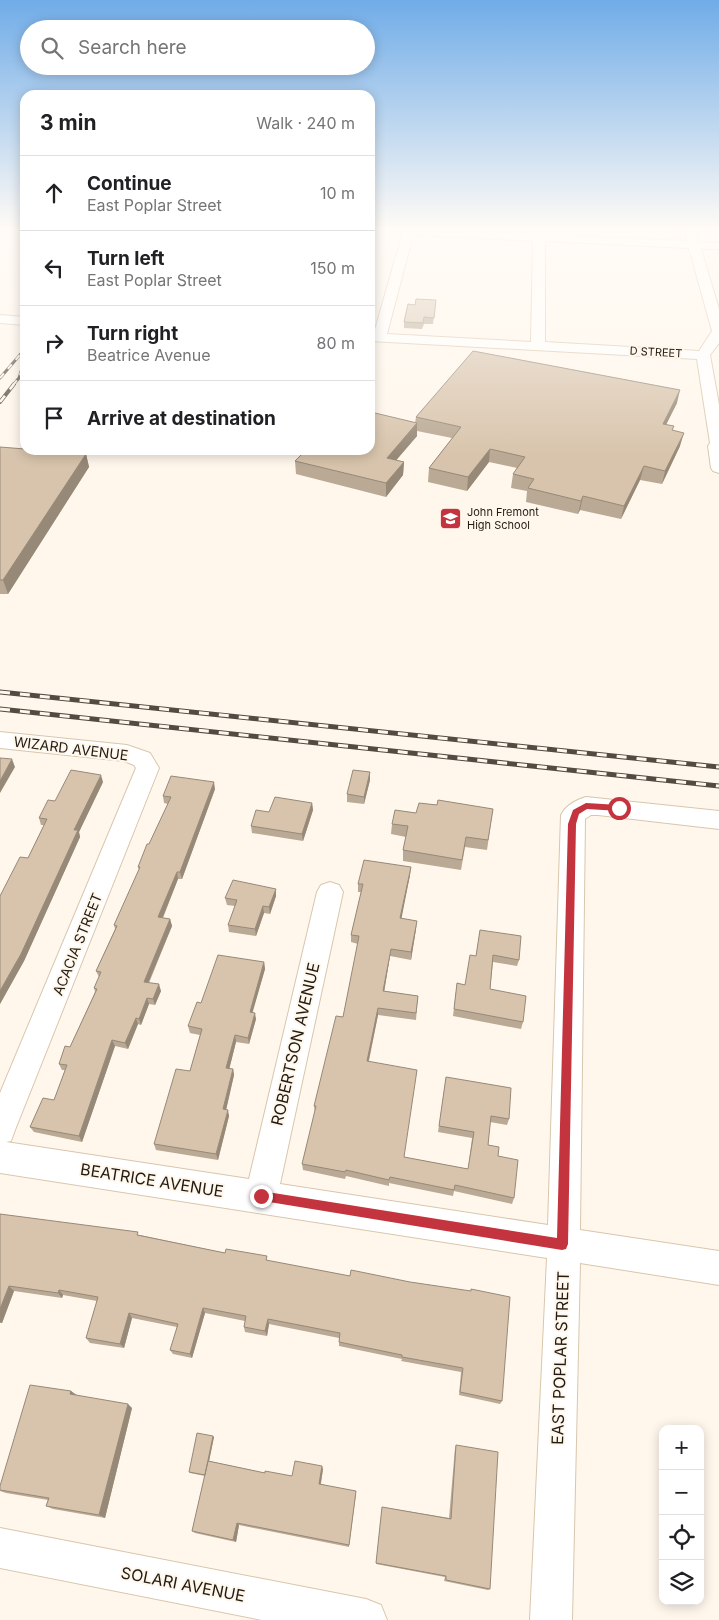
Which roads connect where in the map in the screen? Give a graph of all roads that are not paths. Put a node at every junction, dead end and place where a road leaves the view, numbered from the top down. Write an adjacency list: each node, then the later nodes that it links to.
1 (385, 306): 7 (street)
2 (538, 306): 8 (street)
3 (713, 306): 5 (street)
4 (0, 320): 6 (street)
5 (718, 320): 9 (street)
6 (20, 321)
7 (375, 338): 8 (street, D STREET)
8 (538, 346): 9 (street, D STREET)
9 (703, 355): 10 (street)
10 (713, 384): 11 (street)
11 (718, 459)
12 (0, 740): 13 (street, WIZARD AVENUE)
13 (142, 759): 16 (street, ACACIA STREET)
14 (719, 820): 19 (street, EAST POPLAR STREET)
15 (330, 892): 18 (street, ROBERTSON AVENUE)
16 (0, 1130)
17 (0, 1157): 18 (street, BEATRICE AVENUE)
18 (261, 1196): 19 (street, BEATRICE AVENUE)
19 (562, 1244): 20 (street, BEATRICE AVENUE); 23 (street, EAST POPLAR STREET)
20 (719, 1268)
21 (0, 1548): 22 (street, SOLARI AVENUE)
22 (366, 1620)
23 (551, 1620)

